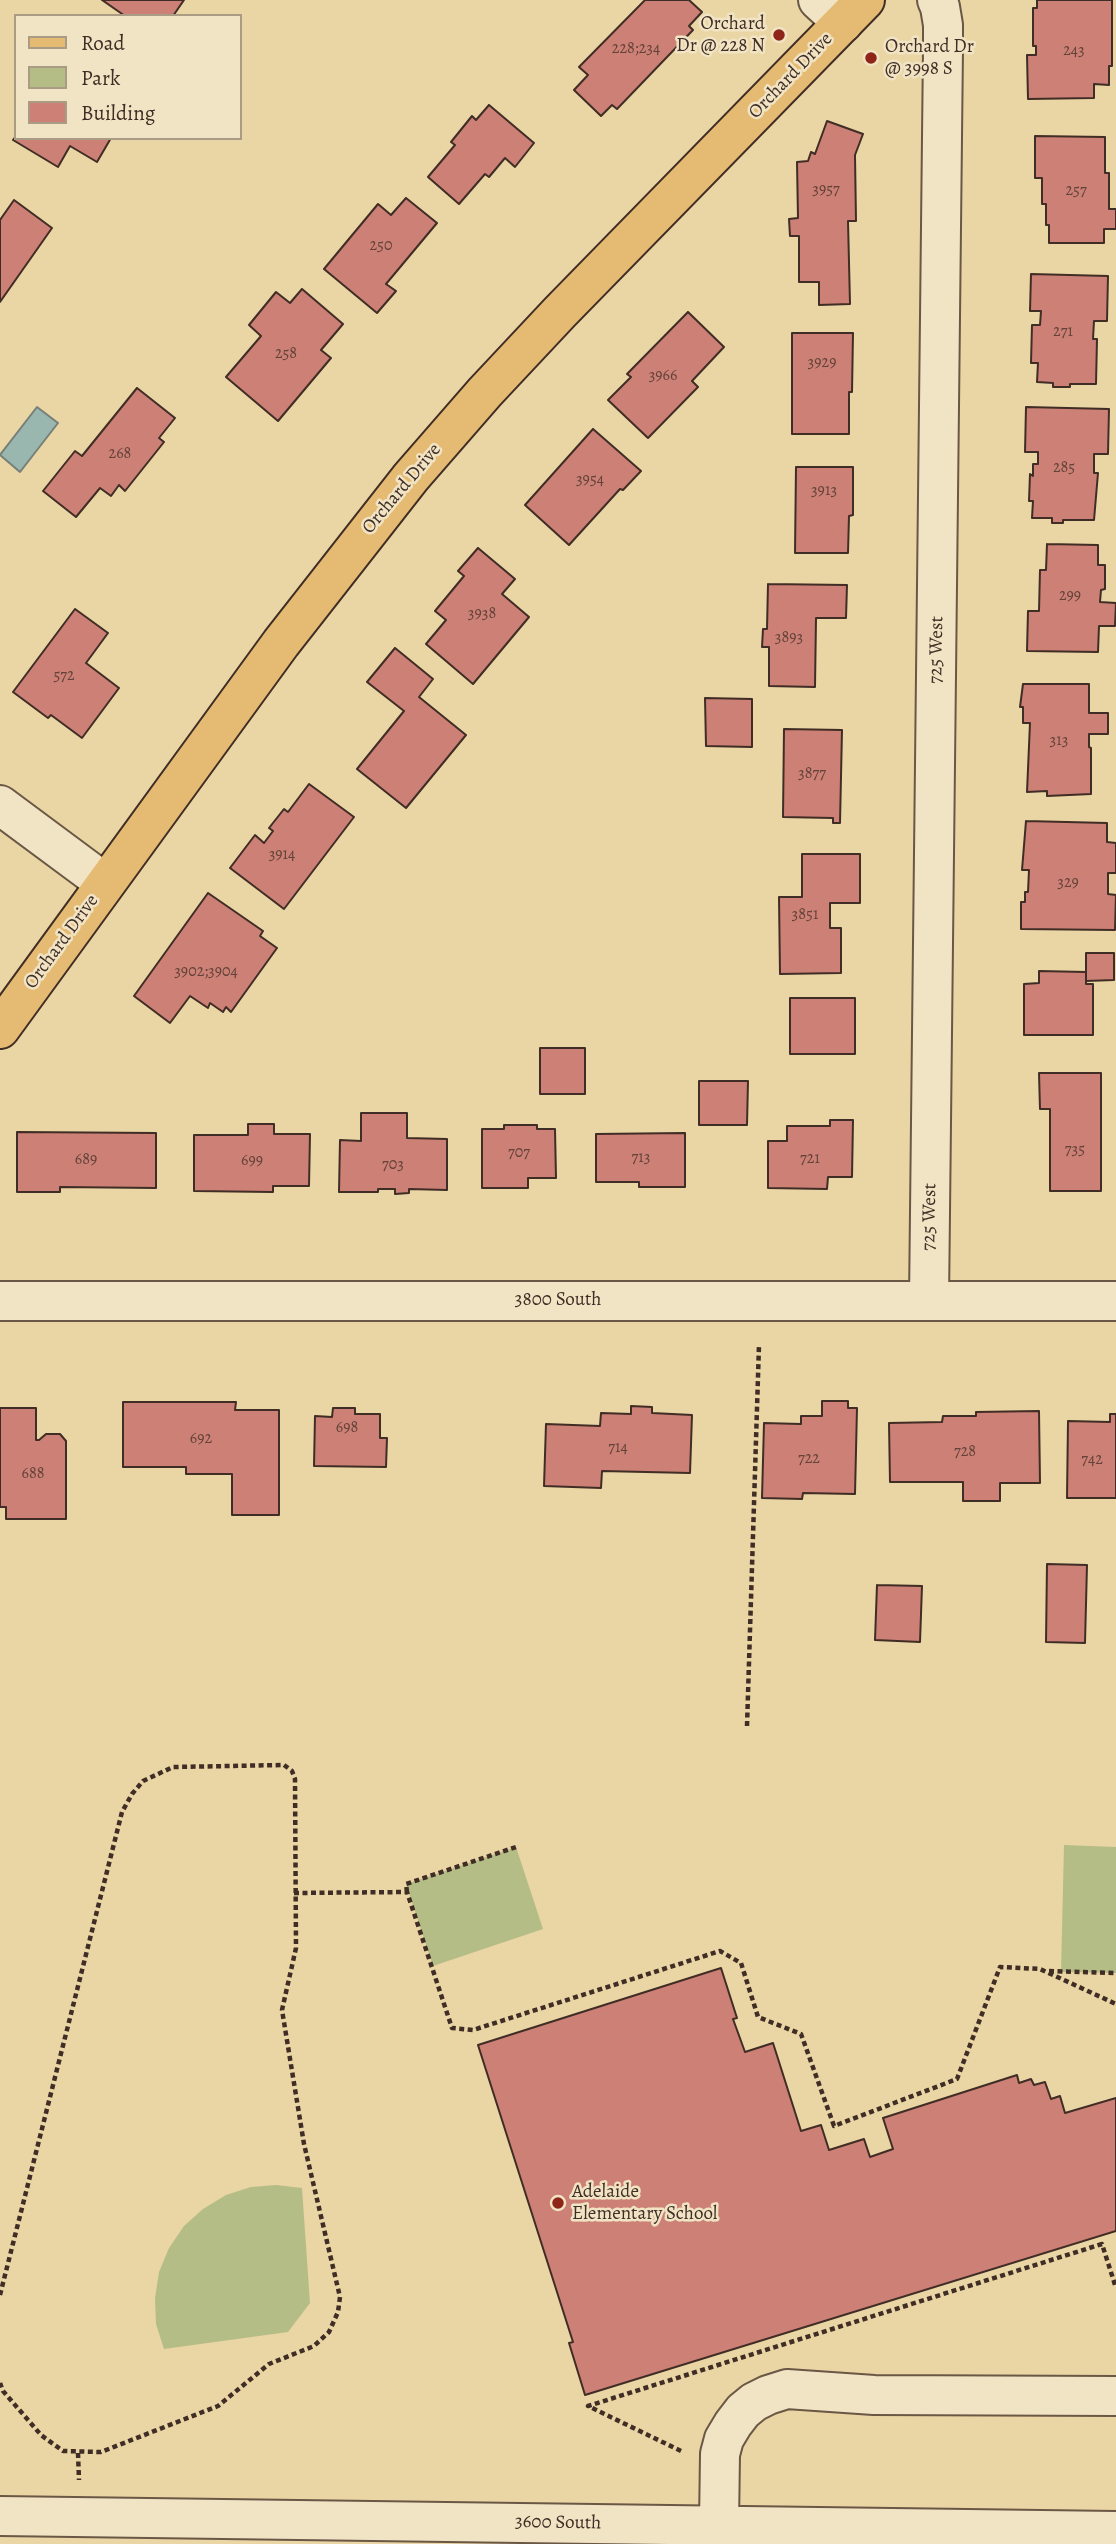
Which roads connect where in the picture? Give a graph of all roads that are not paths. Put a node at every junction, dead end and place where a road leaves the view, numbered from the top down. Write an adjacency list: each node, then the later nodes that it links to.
1 (937, 0): 7 (street, 725 West)
2 (842, 8): 4 (main road, Orchard Drive)
3 (0, 806): 4 (street)
4 (104, 883): 5 (main road, Orchard Drive)
5 (0, 1029)
6 (0, 1301): 7 (street, 3800 South)
7 (929, 1301): 8 (street, 3800 South)
8 (1116, 1301)
9 (1116, 2396): 11 (street)
10 (0, 2515): 11 (street, 3600 South)
11 (719, 2525): 12 (street, 3600 South)
12 (1116, 2530)

